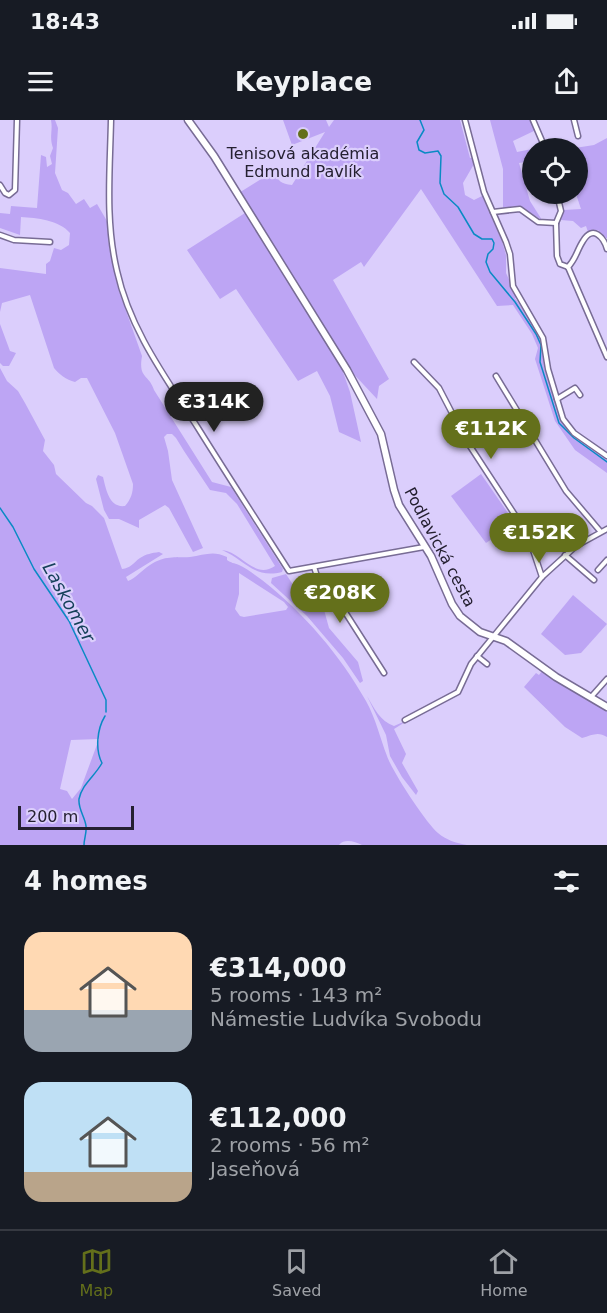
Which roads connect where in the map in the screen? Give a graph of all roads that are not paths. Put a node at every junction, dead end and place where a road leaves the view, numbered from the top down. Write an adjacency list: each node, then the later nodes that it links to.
1 (17, 120): 9 (street)
2 (111, 120): 28 (street)
3 (188, 120): 25 (main road, Podlavická cesta)
4 (465, 120): 11 (street)
5 (533, 120): 8 (street)
6 (574, 120): 7 (street)
7 (578, 136)
8 (541, 138)
9 (0, 185)
10 (559, 204): 12 (street)
11 (493, 212): 12 (street); 21 (street)
12 (556, 223): 16 (street)
13 (0, 235): 14 (street)
14 (50, 242)
15 (607, 249): 16 (street)
16 (568, 267): 17 (street)
17 (607, 357)
18 (414, 362): 30 (street)
19 (496, 376): 24 (street)
20 (580, 394): 21 (street)
21 (557, 399): 22 (street)
22 (607, 456)
23 (607, 529): 24 (street)
24 (600, 531): 26 (street)
25 (424, 547): 28 (street); 32 (main road, Podlavická cesta)
26 (565, 555): 30 (street); 31 (street)
27 (607, 560): 29 (street)
28 (314, 567): 35 (street)
29 (598, 570)
30 (542, 577): 32 (street)
31 (594, 580)
32 (494, 636): 33 (street); 37 (main road, Podlavická cesta)
33 (477, 656): 34 (street); 39 (street)
34 (487, 664)
35 (384, 673)
36 (607, 679): 37 (street)
37 (591, 697): 38 (main road, Podlavická cesta)
38 (607, 707)
39 (405, 720)

